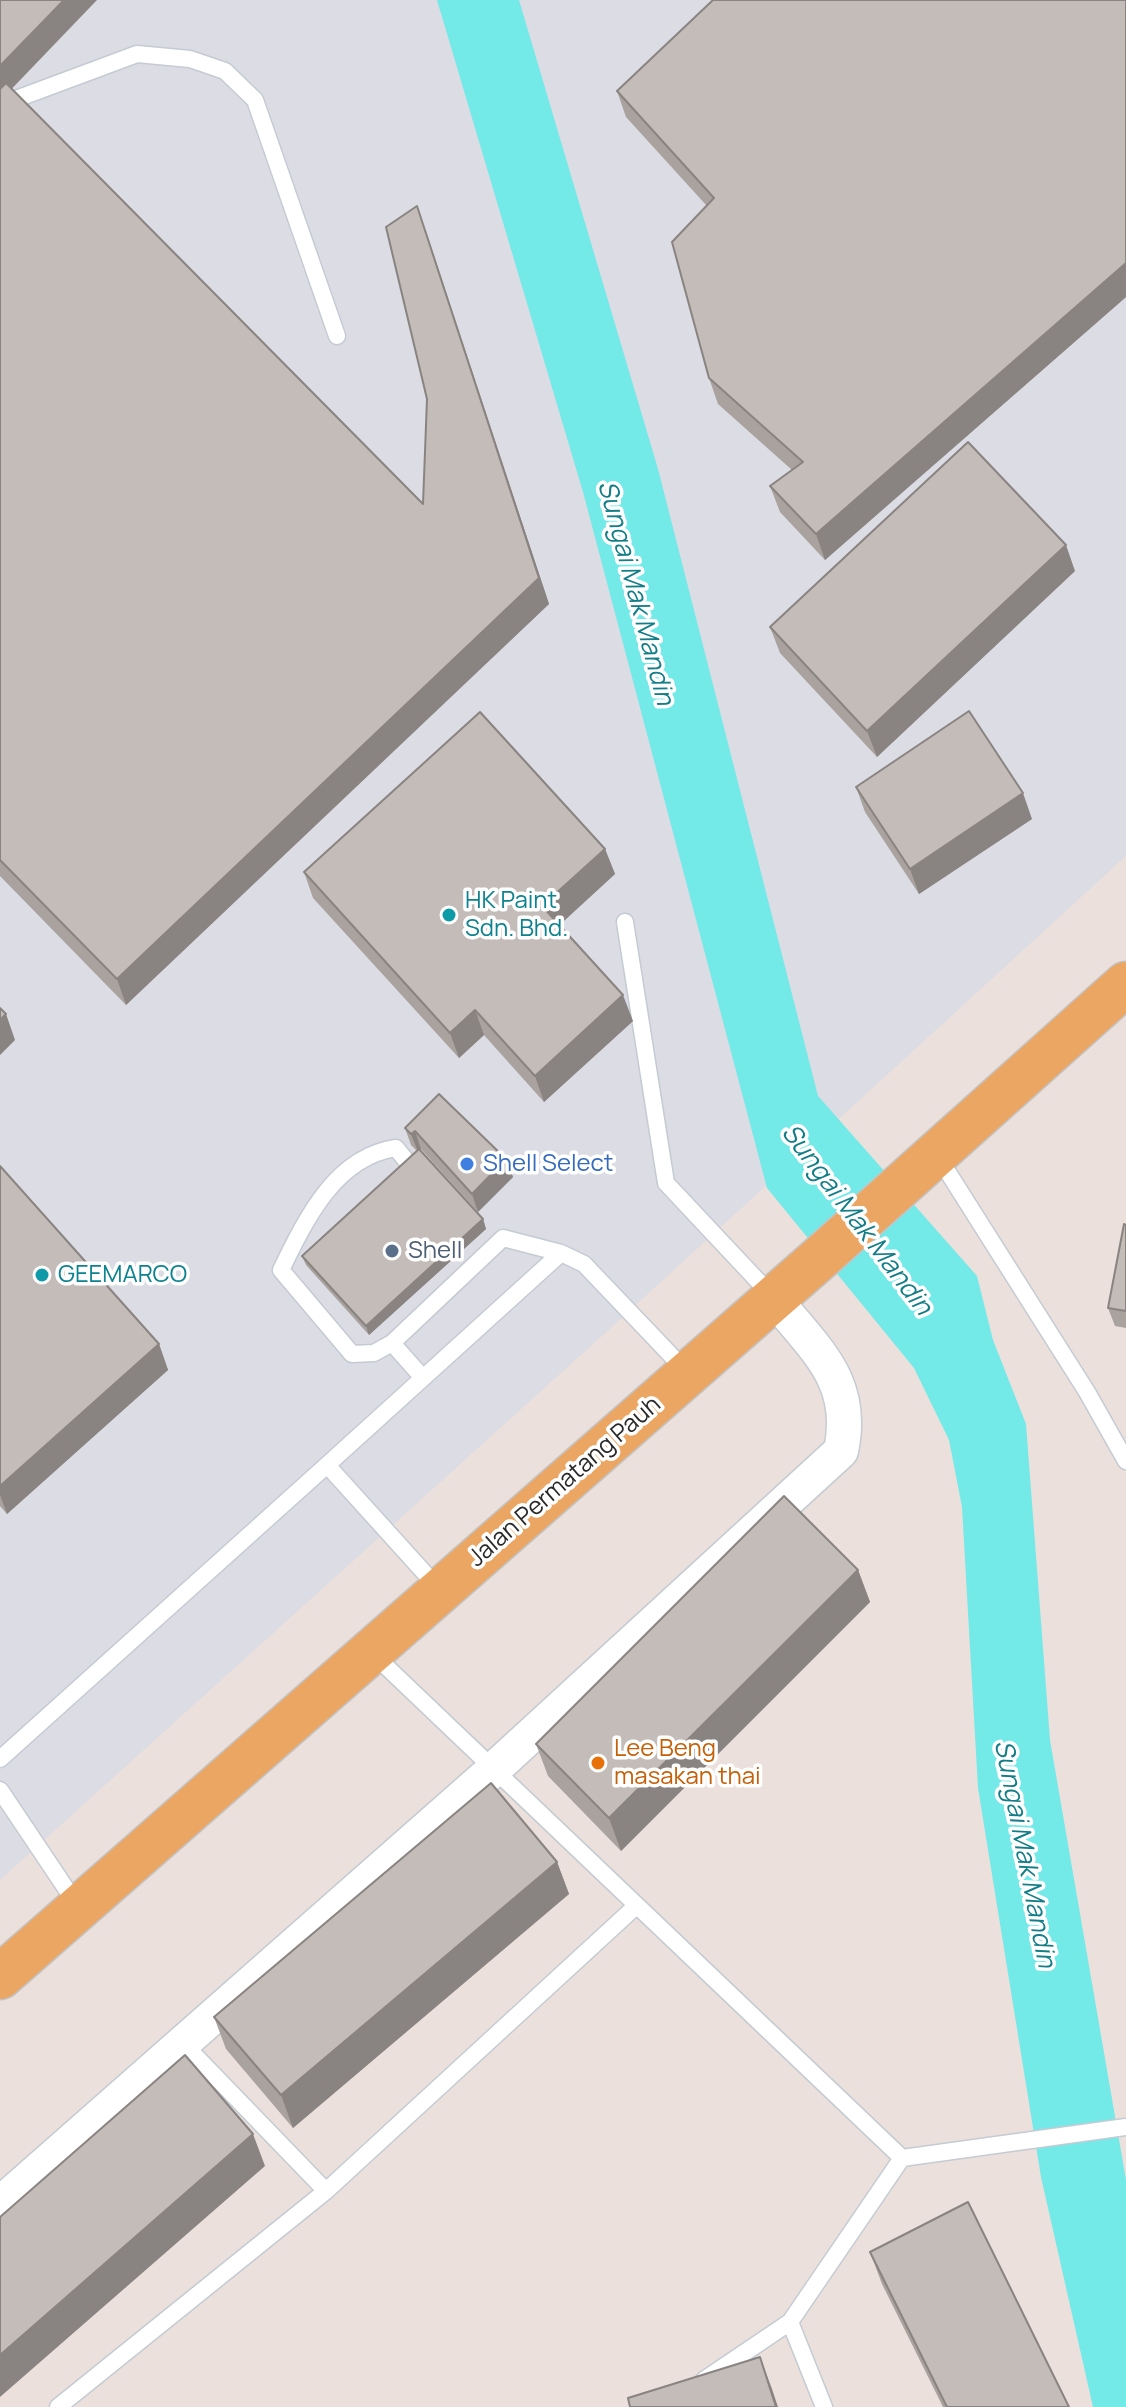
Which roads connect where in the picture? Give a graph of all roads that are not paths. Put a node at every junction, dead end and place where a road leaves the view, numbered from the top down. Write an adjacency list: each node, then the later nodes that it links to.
1 (0, 105): 2 (lane)
2 (337, 336)
3 (625, 922): 10 (lane)
4 (1126, 984): 5 (main road, Jalan Permatang Pauh)
5 (929, 1160): 10 (main road, Jalan Permatang Pauh); 14 (lane)
6 (412, 1168): 11 (lane)
7 (478, 1236): 8 (lane)
8 (503, 1238): 9 (lane); 11 (lane)
9 (561, 1253): 12 (lane); 13 (lane)
10 (774, 1298): 12 (main road, Jalan Permatang Pauh); 19 (street)
11 (392, 1343): 13 (lane)
12 (689, 1374): 16 (main road, Jalan Permatang Pauh)
13 (423, 1378): 15 (lane)
14 (1126, 1461)
15 (327, 1465): 16 (lane); 18 (lane)
16 (441, 1591): 17 (main road, Jalan Permatang Pauh)
17 (371, 1652): 19 (lane); 22 (main road, Jalan Permatang Pauh)
18 (0, 1759)
19 (492, 1771): 21 (lane); 24 (street)
20 (0, 1790): 22 (lane)
21 (635, 1907): 26 (lane); 27 (lane)
22 (79, 1908): 23 (main road, Jalan Permatang Pauh)
23 (0, 1977)
24 (182, 2042): 27 (lane); 28 (street)
25 (1126, 2127): 26 (lane)
26 (902, 2158): 29 (lane)
27 (326, 2191): 31 (lane)
28 (0, 2204)
29 (790, 2322): 30 (lane); 32 (lane)
30 (689, 2390)
31 (58, 2407)
32 (824, 2407)

